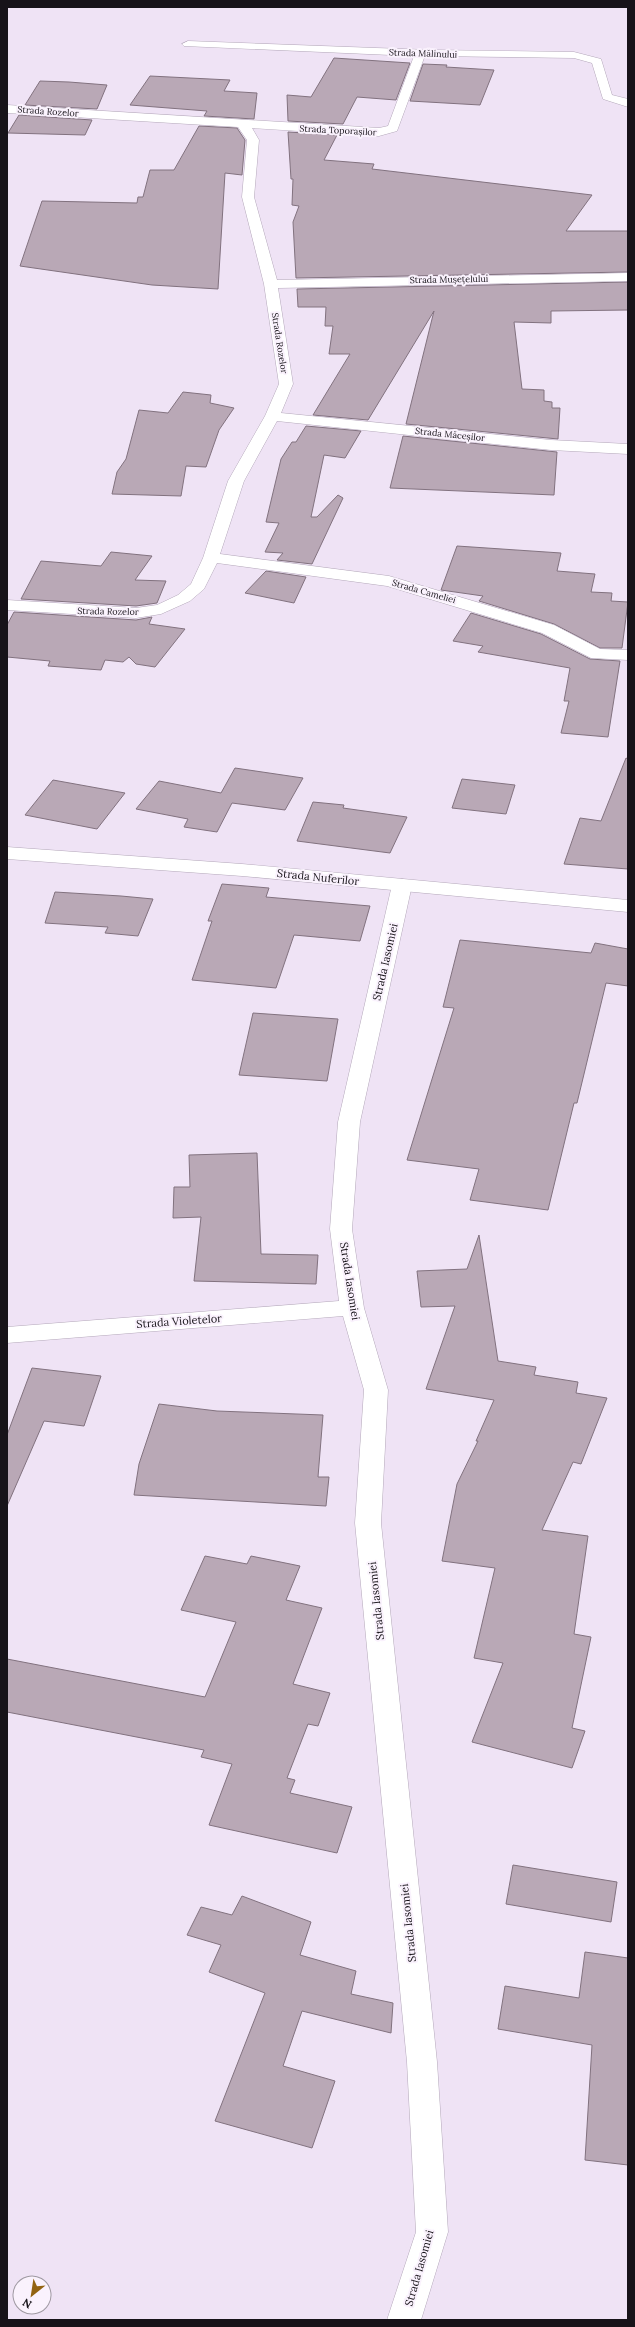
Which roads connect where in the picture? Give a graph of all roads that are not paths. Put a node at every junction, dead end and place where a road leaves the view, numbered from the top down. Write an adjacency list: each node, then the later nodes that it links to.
1 (188, 44): 2 (street, Strada Mălinului)
2 (430, 53): 3 (street, Strada Mălinului); 5 (street, Strada Toporașilor)
3 (628, 103)
4 (7, 109): 5 (street, Strada Rozelor)
5 (243, 125): 7 (street, Strada Rozelor)
6 (628, 277): 7 (street, Strada Mușețelului)
7 (271, 284): 8 (street, Strada Rozelor)
8 (272, 416): 9 (street, Strada Măceșilor); 10 (street, Strada Rozelor)
9 (628, 449)
10 (211, 558): 11 (street, Strada Rozelor); 12 (street, Strada Cameliei)
11 (7, 605)
12 (628, 655)
13 (7, 853): 14 (street, Strada Nuferilor)
14 (402, 886): 15 (street, Strada Nuferilor); 16 (street, Strada Iasomiei)
15 (628, 906)
16 (352, 1308): 17 (street, Strada Violetelor); 18 (street, Strada Iasomiei)
17 (7, 1335)
18 (404, 2320)

